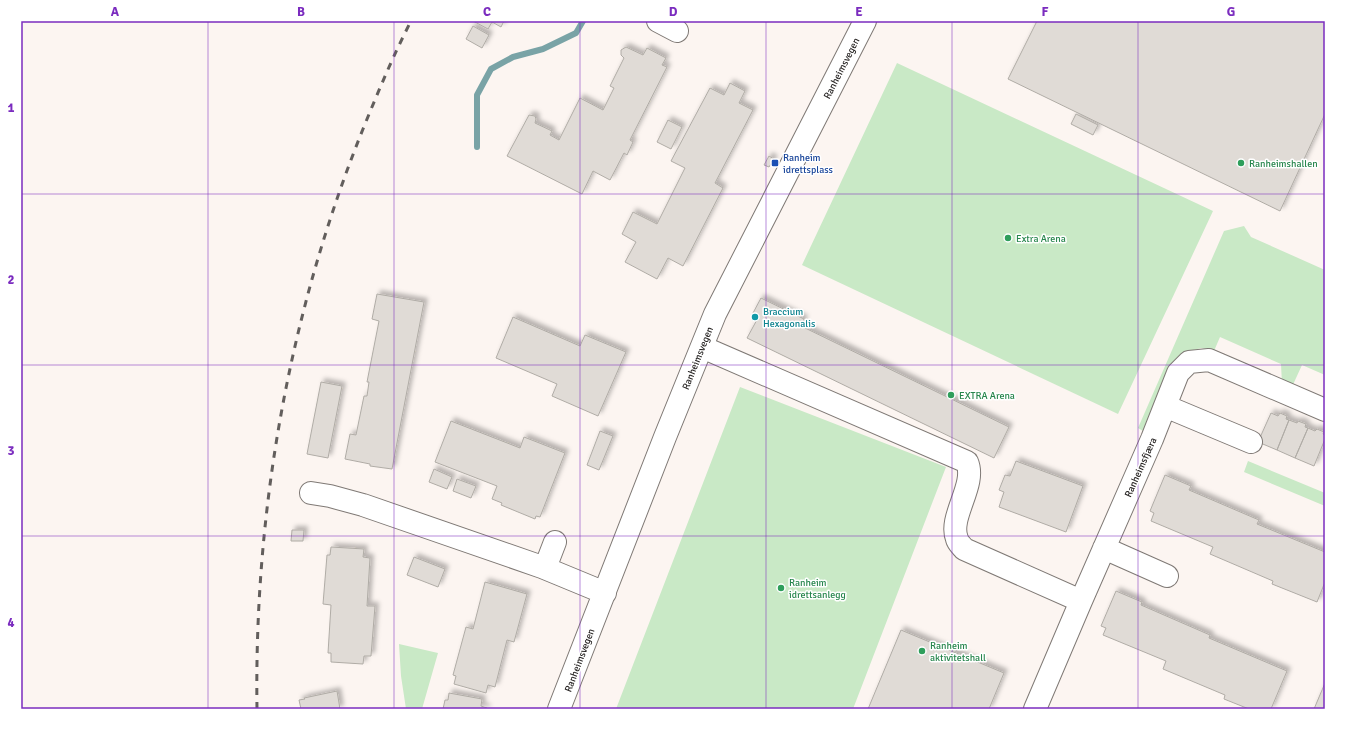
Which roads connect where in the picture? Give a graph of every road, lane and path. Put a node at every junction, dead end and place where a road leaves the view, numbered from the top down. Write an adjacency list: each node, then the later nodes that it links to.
1 (658, 21): 3 (street)
2 (865, 21): 4 (street, Ranheimsvegen)
3 (677, 31)
4 (702, 347): 13 (street, Ranheimsvegen); 14 (street)
5 (1165, 406): 6 (street, Ranheimsfjæra); 7 (street); 10 (street, Ranheimsfjæra)
6 (1325, 410)
7 (1251, 442)
8 (311, 492): 11 (street)
9 (554, 542): 11 (street)
10 (1104, 548): 12 (street); 14 (street, Ranheimsfjæra)
11 (545, 568): 13 (street)
12 (1167, 576)
13 (605, 593): 15 (street, Ranheimsvegen)
14 (1081, 601): 16 (street, Ranheimsfjæra)
15 (559, 709)
16 (1035, 709)

